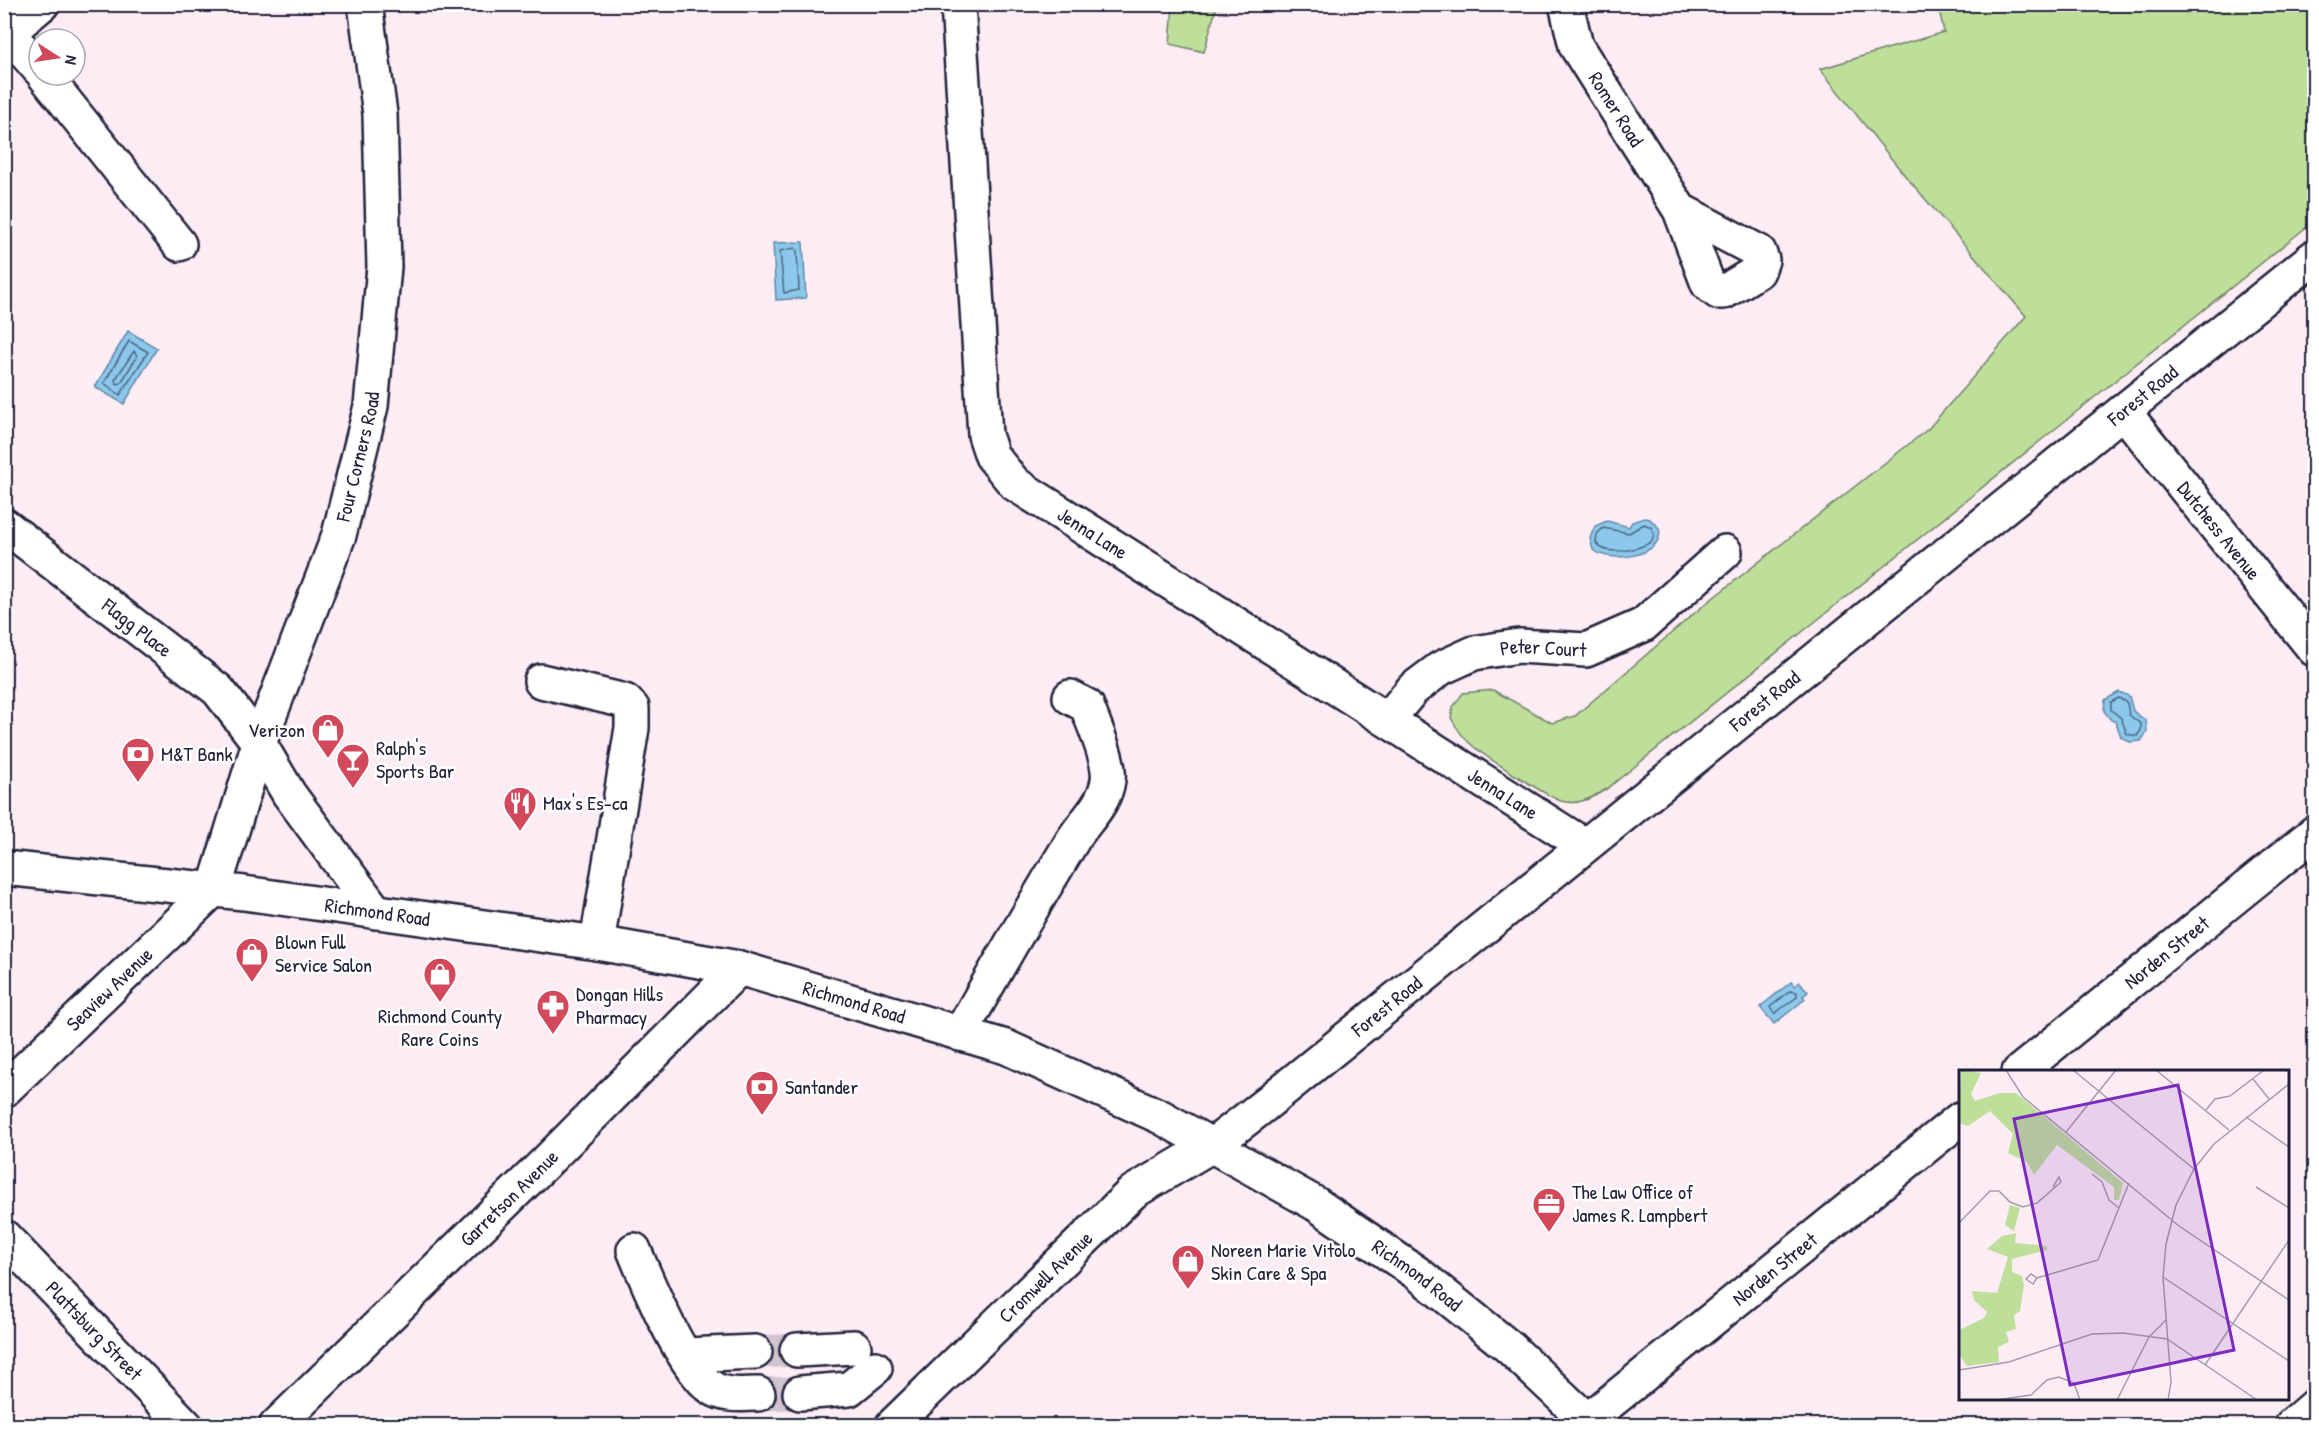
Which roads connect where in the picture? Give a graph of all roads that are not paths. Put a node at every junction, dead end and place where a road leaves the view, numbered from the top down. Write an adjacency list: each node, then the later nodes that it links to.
1 (42, 4): 5 (street)
2 (365, 4): 18 (street, Four Corners Road)
3 (958, 4): 17 (street, Jenna Lane)
4 (1566, 4): 8 (street, Romer Road)
5 (7, 35): 6 (street)
6 (27, 56)
7 (54, 87): 9 (street)
8 (1680, 210)
9 (179, 244)
10 (2314, 257): 11 (street, Forest Road)
11 (2124, 412): 14 (street, Dutchess Avenue); 20 (street, Forest Road)
12 (4, 525): 18 (street, Flagg Place)
13 (1725, 552): 17 (street, Peter Court)
14 (2314, 649)
15 (541, 681): 24 (street)
16 (1070, 697): 26 (street)
17 (1388, 719): 20 (street, Jenna Lane)
18 (259, 743): 22 (street, Four Corners Road); 23 (street, Flagg Place)
19 (2314, 833): 27 (street, Norden Street)
20 (1584, 845): 30 (street, Forest Road)
21 (4, 868): 22 (street, Richmond Road)
22 (214, 889): 23 (street, Richmond Road); 28 (street, Seaview Avenue)
23 (376, 912): 24 (street, Richmond Road)
24 (597, 943): 25 (street, Richmond Road)
25 (739, 968): 26 (street, Richmond Road); 39 (street, Garretson Avenue)
26 (960, 1034): 30 (street, Richmond Road)
27 (2020, 1070)
28 (4, 1090)
29 (1959, 1120): 37 (street, Norden Street)
30 (1214, 1144): 37 (street, Richmond Road); 40 (street, Cromwell Avenue)
31 (4, 1237): 38 (street, Plattsburg Street)
32 (634, 1250): 35 (street)
33 (864, 1358): 34 (street)
34 (798, 1371)
35 (756, 1373)
36 (2314, 1406): 41 (street)
37 (1590, 1423)
38 (186, 1425)
39 (276, 1425)
40 (892, 1425)
41 (2291, 1425)

